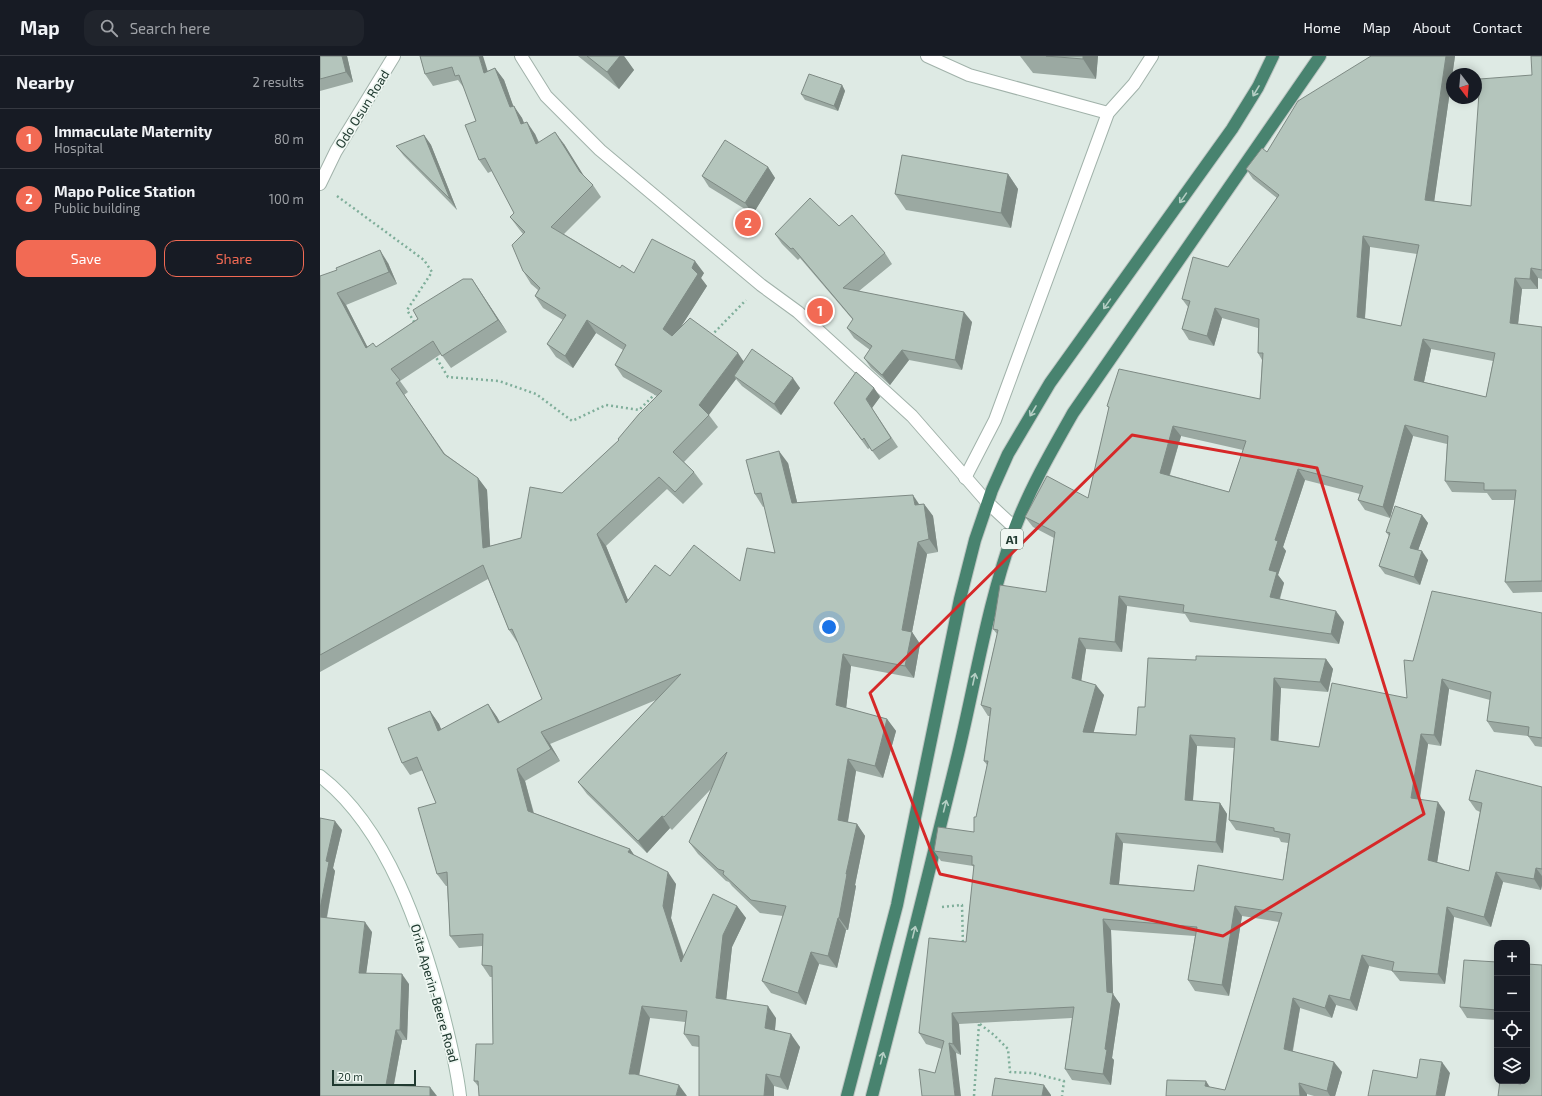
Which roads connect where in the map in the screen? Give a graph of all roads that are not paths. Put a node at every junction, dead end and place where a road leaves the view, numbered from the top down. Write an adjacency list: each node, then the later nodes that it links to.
1 (394, 56): 8 (street, Odo Osun Road)
2 (521, 56): 9 (street)
3 (927, 56): 7 (street)
4 (1152, 56): 7 (street)
5 (1273, 56): 10 (highway, one-way to 10)
6 (1320, 56): 11 (highway, A1)
7 (1108, 113): 9 (street)
8 (320, 184)
9 (965, 478): 10 (street)
10 (988, 503): 11 (street); 14 (highway)
11 (1015, 528): 15 (highway, A1, one-way to 11)
12 (320, 776): 13 (street, Orita Aperin-Beere Road)
13 (460, 1096)
14 (847, 1096)
15 (872, 1096)

